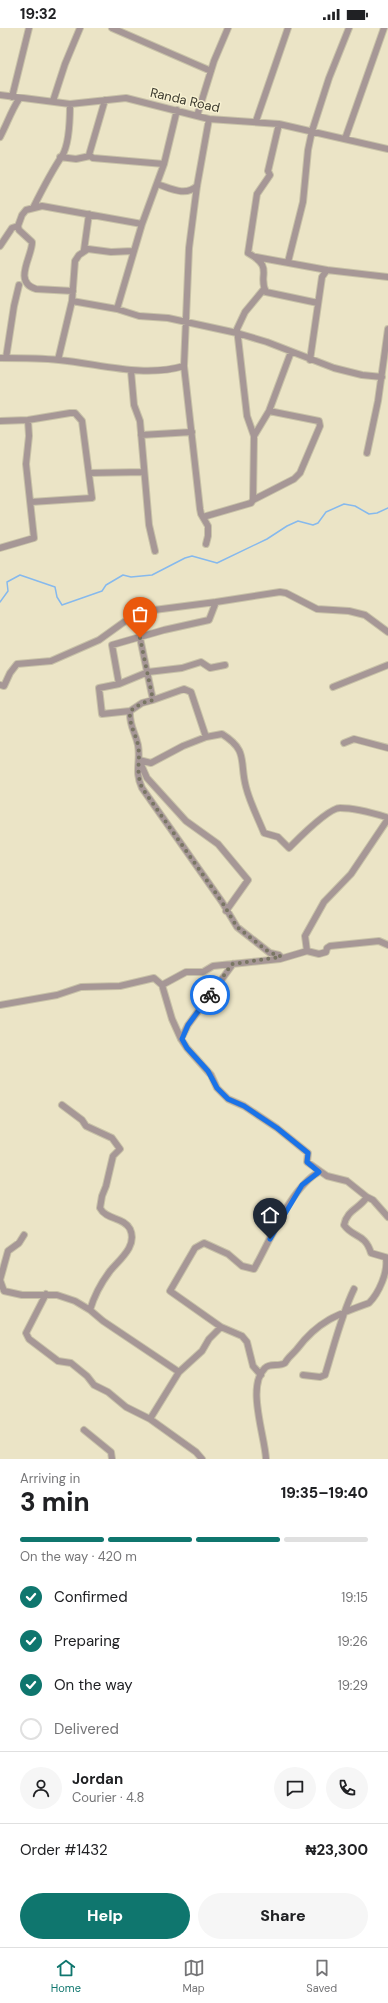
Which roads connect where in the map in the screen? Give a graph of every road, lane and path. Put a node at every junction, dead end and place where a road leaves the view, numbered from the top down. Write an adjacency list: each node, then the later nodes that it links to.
1 (29, 28): 10 (street)
2 (80, 28): 12 (street)
3 (112, 28): 8 (street)
4 (228, 28): 8 (street)
5 (288, 28): 17 (street)
6 (349, 28): 19 (street)
7 (384, 28): 21 (street)
8 (211, 71): 15 (street)
9 (0, 95): 10 (street, Randa Road)
10 (15, 98): 12 (street, Randa Road); 20 (street)
11 (105, 100): 13 (street, Randa Road); 14 (street, Randa Road); 23 (street)
12 (53, 101): 13 (street, Randa Road)
13 (70, 104): 24 (street)
14 (177, 110): 15 (street, Randa Road); 25 (street)
15 (197, 116): 16 (street, Randa Road)
16 (209, 119): 17 (street, Randa Road); 27 (street)
17 (256, 121): 18 (street, Randa Road)
18 (279, 124): 19 (street, Randa Road); 35 (street)
19 (312, 132): 21 (street, Randa Road); 36 (street)
20 (0, 137)
21 (345, 139): 22 (street, Randa Road)
22 (388, 149)
23 (90, 156): 24 (street); 25 (street)
24 (60, 158): 28 (street)
25 (164, 164): 26 (street)
26 (157, 184): 27 (street); 30 (street)
27 (197, 186): 45 (street)
28 (33, 208): 29 (street); 31 (street)
29 (89, 214): 30 (street); 33 (street)
30 (142, 224): 34 (street)
31 (18, 226): 32 (street); 41 (street)
32 (0, 246)
33 (84, 250): 34 (street); 41 (street)
34 (133, 251): 44 (street)
35 (256, 257): 36 (street); 40 (street)
36 (288, 262): 37 (street)
37 (327, 270): 38 (street); 43 (street)
38 (388, 277)
39 (19, 285): 50 (street)
40 (264, 289): 43 (street); 47 (street)
41 (73, 291): 42 (street)
42 (72, 301): 44 (street); 51 (street)
43 (318, 303): 52 (street)
44 (117, 309): 45 (street)
45 (186, 323): 47 (street); 53 (street)
46 (388, 329): 48 (street)
47 (237, 333): 49 (street); 61 (street)
48 (388, 336): 55 (street)
49 (291, 352): 52 (street); 56 (street)
50 (3, 358): 51 (street)
51 (58, 360): 54 (street)
52 (310, 360): 55 (street)
53 (184, 366): 54 (street); 59 (street)
54 (131, 371): 60 (street)
55 (382, 377): 62 (street)
56 (269, 411): 61 (street); 65 (street)
57 (28, 420): 58 (street); 64 (street); 66 (street)
58 (0, 421)
59 (192, 432): 60 (street); 67 (street)
60 (141, 435): 63 (street)
61 (254, 436): 65 (street)
62 (367, 453)
63 (144, 472): 64 (street); 70 (street)
64 (89, 473): 66 (street)
65 (253, 500): 67 (street)
66 (31, 502): 69 (street)
67 (203, 517): 68 (street)
68 (206, 544)
69 (0, 548)
70 (155, 551)
71 (216, 602): 72 (street); 73 (street); 78 (street)
72 (388, 632)
73 (140, 638): 76 (street); 77 (street)
74 (225, 665): 76 (street)
75 (388, 665): 79 (street)
76 (148, 672): 77 (street); 80 (street)
77 (119, 684): 81 (street)
78 (0, 685)
79 (333, 687)
80 (153, 700): 81 (street); 82 (street)
81 (130, 711): 85 (street)
82 (206, 737): 85 (street); 86 (street)
83 (344, 743): 84 (street)
84 (388, 748)
85 (139, 760): 87 (street); 87 (street)
86 (388, 820): 89 (street)
87 (226, 911): 90 (street)
88 (388, 945): 89 (street)
89 (307, 951): 90 (street)
90 (281, 957): 91 (street)
91 (232, 964): 92 (street); 94 (street)
92 (162, 985): 93 (street); 94 (street)
93 (0, 1005)
94 (182, 1039): 96 (street)
95 (62, 1105): 103 (street)
96 (319, 1172): 97 (street); 107 (street)
97 (367, 1197): 98 (street); 100 (street)
98 (388, 1217)
99 (24, 1235): 102 (street)
100 (387, 1258): 104 (street)
101 (354, 1288): 104 (street)
102 (46, 1294): 103 (street); 111 (street)
103 (90, 1310): 108 (street)
104 (343, 1311): 105 (street); 106 (street)
105 (328, 1321): 106 (street); 109 (street)
106 (341, 1324): 110 (street)
107 (221, 1327): 108 (street); 109 (street)
108 (179, 1372): 111 (street)
109 (261, 1375): 115 (street)
110 (303, 1375)
111 (150, 1419): 114 (street)
112 (84, 1430): 113 (street)
113 (112, 1459)
114 (202, 1459)
115 (266, 1459)

